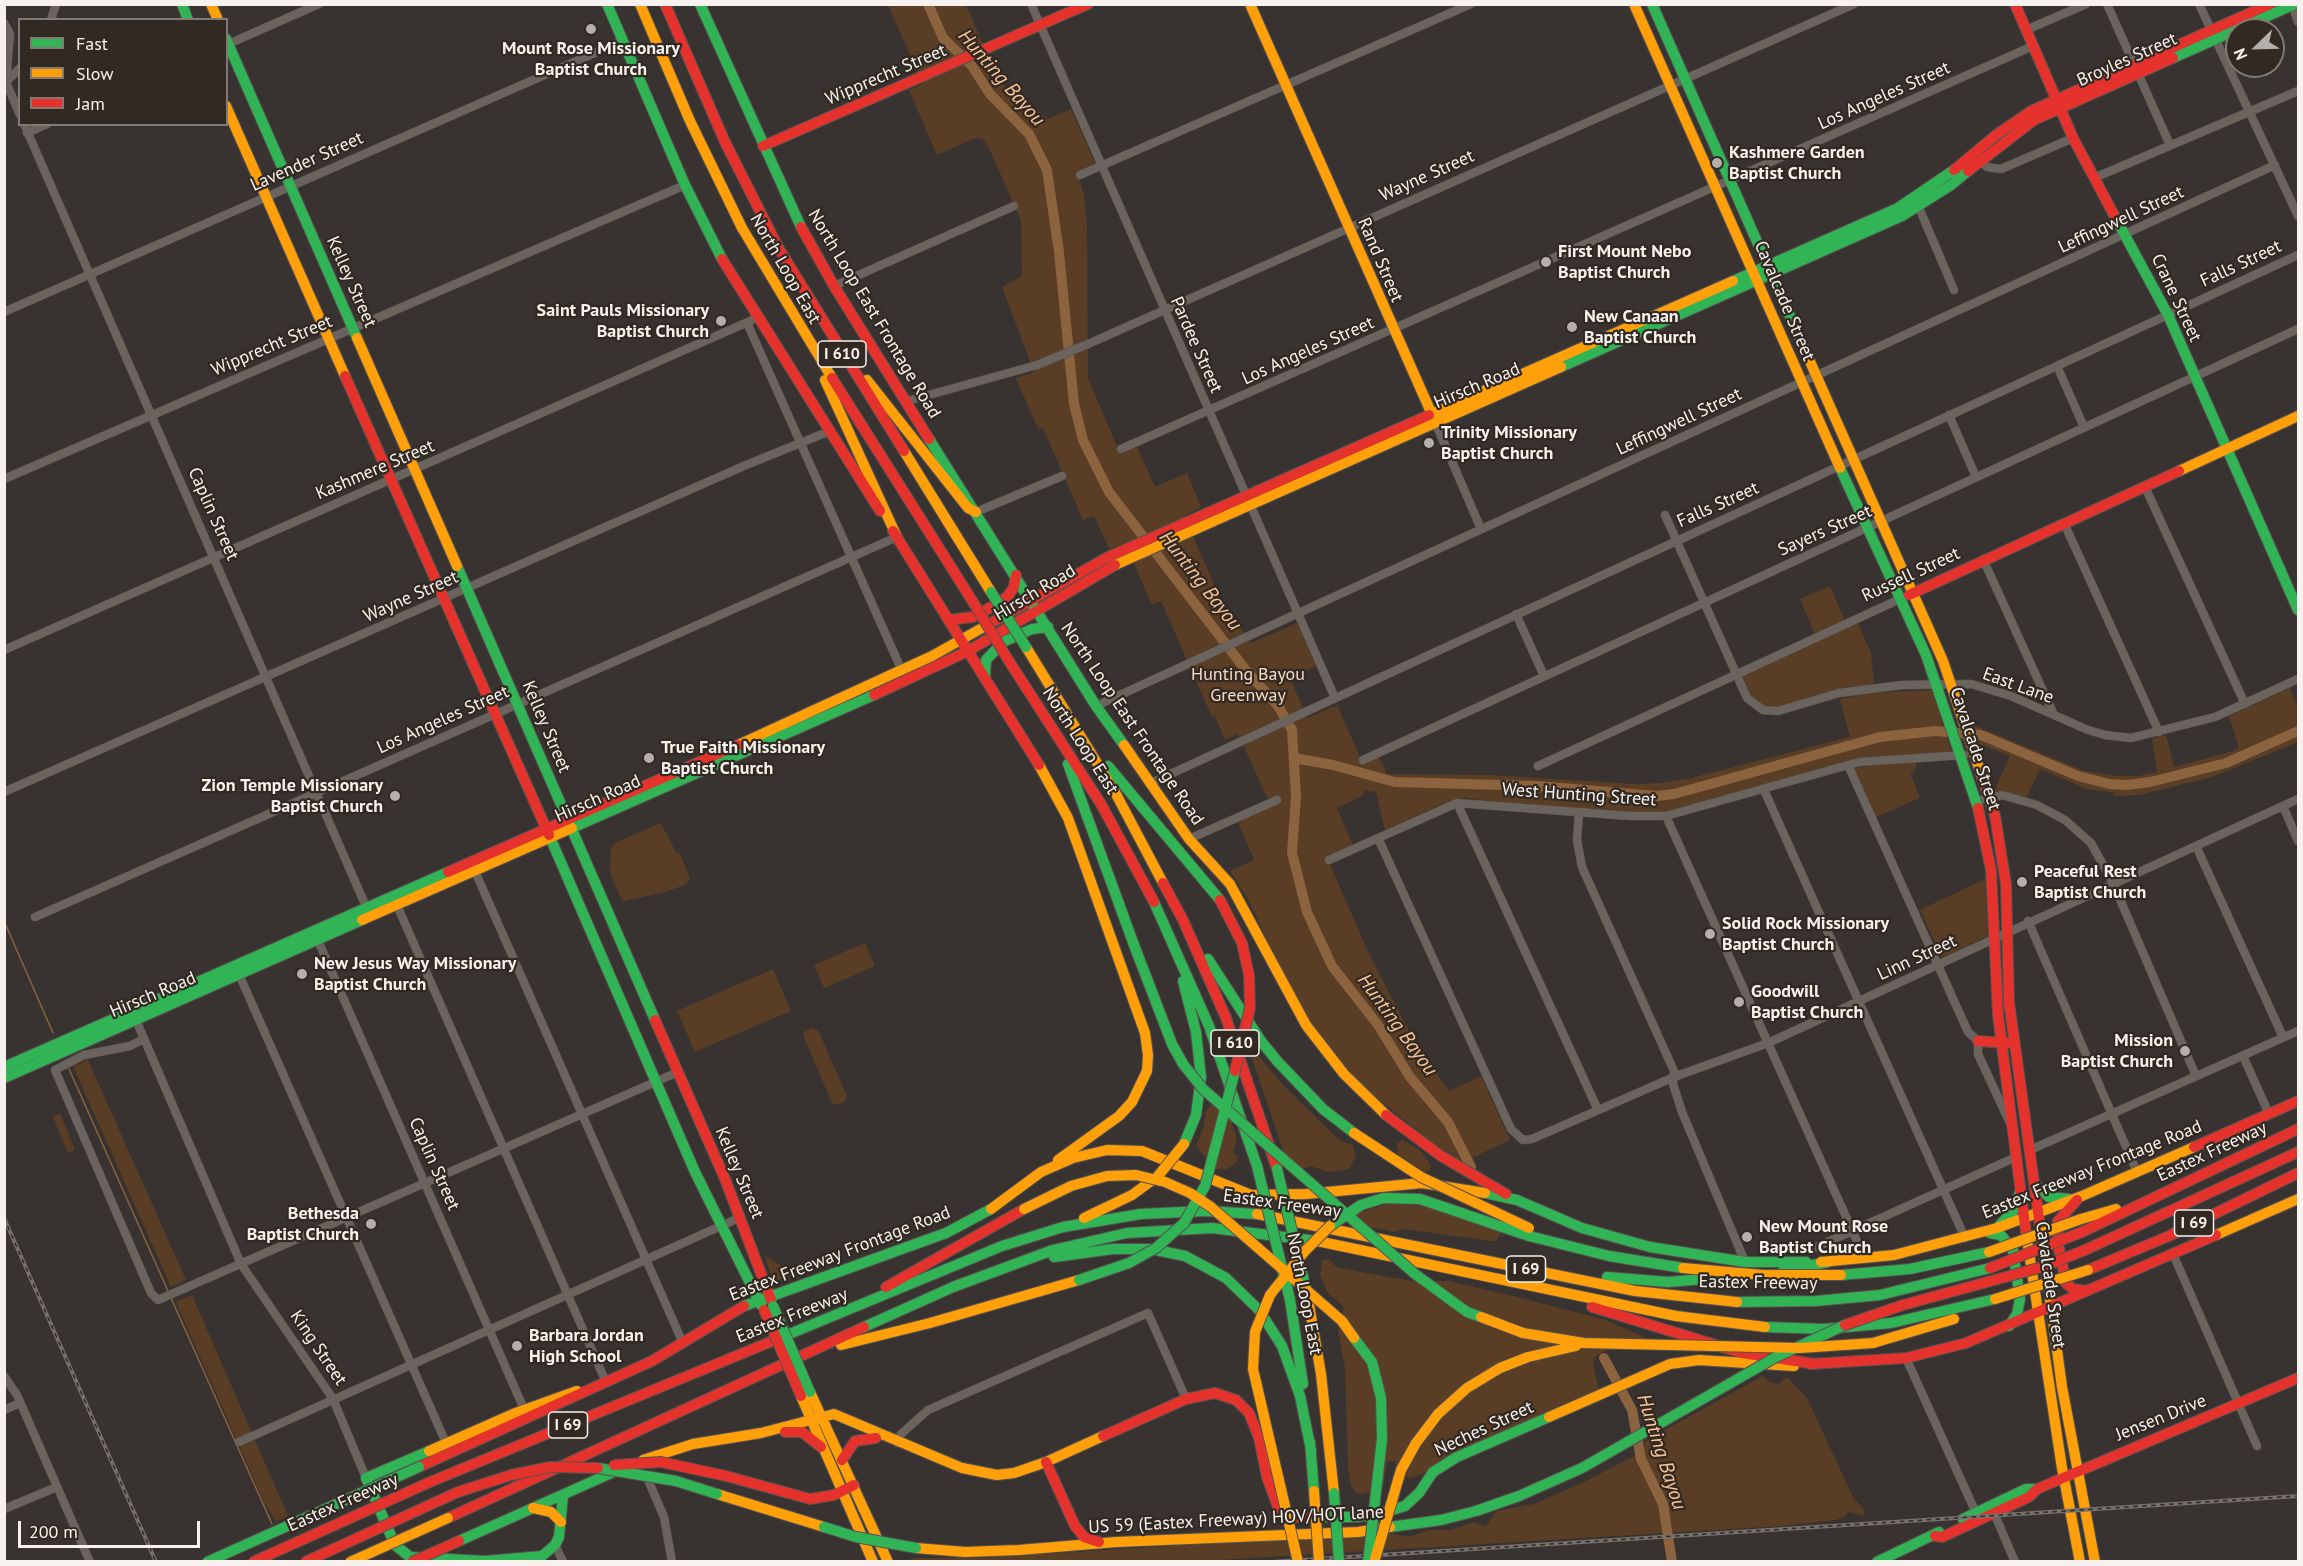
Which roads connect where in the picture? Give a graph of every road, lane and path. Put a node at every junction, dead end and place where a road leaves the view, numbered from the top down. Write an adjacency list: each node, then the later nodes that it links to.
1 (211, 4): 23 (main road)
2 (320, 4): 32 (street)
3 (607, 4): 29 (main road)
4 (630, 4): 31 (main road)
5 (640, 4): 31 (main road, North Loop East / I 610)
6 (665, 4): 30 (main road, North Loop East / I 610)
7 (671, 4): 30 (main road)
8 (700, 4): 51 (main road, North Loop East Frontage Road)
9 (1030, 4): 26 (street, Pardee Street)
10 (1088, 4): 26 (main road, Wipprecht Street)
11 (1250, 4): 39 (main road, Rand Street)
12 (1471, 4): 39 (street)
13 (1634, 4): 22 (main road, Cavalcade Street)
14 (1854, 4): 37 (street, Wayne Street)
15 (2015, 4): 27 (main road, Crane Street)
16 (2086, 4): 27 (street)
17 (2107, 4): 35 (street)
18 (2199, 4): 28 (street)
19 (2270, 4): 28 (main road, Broyles Street)
20 (2293, 5): 24 (street); 28 (main road, Broyles Street)
21 (1653, 7): 22 (main road); 37 (main road, Cavalcade Street)
22 (1639, 17): 40 (main road, Cavalcade Street)
23 (217, 18)
24 (2298, 22)
25 (4, 23): 38 (street)
26 (1040, 26): 51 (main road, Wipprecht Street); 54 (street, Pardee Street)
27 (2026, 30): 34 (main road, Crane Street)
28 (2213, 35): 35 (main road, Broyles Street); 45 (street)
29 (622, 40): 58 (main road); 59 (street, Lavender Street)
30 (681, 41): 76 (main road, North Loop East / I 610)
31 (656, 42): 82 (main road, North Loop East / I 610)
32 (228, 43)
33 (228, 45): 59 (main road, Kelley Street)
34 (2033, 46): 42 (main road, Crane Street); 57 (street, Los Angeles Street)
35 (2136, 68): 42 (main road, Broyles Street); 50 (street)
36 (18, 70): 38 (street)
37 (1685, 79): 40 (street, Wayne Street); 57 (main road, Cavalcade Street)
38 (5, 83): 44 (street)
39 (1285, 85): 54 (street); 66 (main road, Rand Street)
40 (1671, 86): 60 (main road, Cavalcade Street); 66 (street, Wayne Street)
41 (2298, 91): 45 (street)
42 (2058, 103): 49 (main road, Crane Street); 52 (main road, Broyles Street)
43 (228, 110): 61 (main road, Kelley Street)
44 (18, 111)
45 (2248, 111): 50 (street); 53 (street)
46 (25, 126): 48 (street, Caplin Street)
47 (42, 126): 48 (street)
48 (27, 133): 70 (street, Caplin Street)
49 (2073, 138): 52 (street); 56 (main road, Crane Street)
50 (2170, 145): 56 (street)
51 (762, 146): 72 (main road, North Loop East Frontage Road)
52 (1978, 157): 63 (main road, Hirsch Road)
53 (2275, 165): 62 (street); 67 (street, Leffingwell Street)
54 (1101, 166): 55 (street); 74 (street, Pardee Street)
55 (1080, 175)
56 (2094, 178): 67 (main road, Crane Street)
57 (1730, 182): 60 (street, Los Angeles Street); 69 (main road, Cavalcade Street)
58 (685, 185): 78 (main road); 79 (street, Wipprecht Street)
59 (290, 186): 61 (street, Lavender Street); 79 (main road, Kelley Street)
60 (1715, 188): 71 (main road, Cavalcade Street); 80 (street, Los Angeles Street)
61 (267, 196): 70 (street, Lavender Street); 83 (main road, Kelley Street)
62 (2296, 201): 65 (street)
63 (1917, 203): 69 (main road, Hirsch Road); 73 (street)
64 (1014, 206): 72 (street)
65 (2298, 216)
66 (1348, 228): 74 (street, Wayne Street); 80 (main road, Rand Street)
67 (2125, 234): 77 (main road, Crane Street); 86 (street, Leffingwell Street)
68 (2298, 255): 77 (street, Falls Street)
69 (1770, 271): 71 (main road, Hirsch Road); 86 (main road, Cavalcade Street)
70 (90, 274): 75 (street, Lavender Street); 91 (street, Caplin Street)
71 (1757, 277): 87 (main road, Cavalcade Street); 93 (main road, Hirsch Road)
72 (834, 286): 88 (main road, North Loop East Frontage Road)
73 (1954, 290)
74 (1164, 308): 88 (street, Wayne Street); 89 (street, Pardee Street)
75 (4, 312)
76 (818, 315): 108 (main road); 152 (main road, North Loop East / I 610, bridge)
77 (2168, 315): 84 (street, Falls Street); 85 (main road, Crane Street)
78 (752, 321): 95 (main road); 96 (street); 101 (street, Kashmere Street)
79 (354, 328): 83 (street, Wipprecht Street); 101 (main road, Kelley Street)
80 (1392, 329): 89 (street, Los Angeles Street); 93 (main road, Rand Street)
81 (2298, 329): 85 (street, Sayers Street)
82 (803, 332): 114 (main road); 153 (main road, North Loop East / I 610, bridge)
83 (330, 339): 91 (street, Wipprecht Street); 105 (main road, Kelley Street)
84 (2057, 366): 90 (street, Falls Street); 94 (street)
85 (2194, 377): 94 (street, Sayers Street); 98 (main road, Crane Street)
86 (1815, 378): 87 (street, Leffingwell Street); 99 (main road, Cavalcade Street)
87 (1801, 383): 100 (main road, Cavalcade Street); 113 (street, Leffingwell Street)
88 (907, 401): 108 (main road, North Loop East Frontage Road)
89 (1209, 411): 97 (street, Los Angeles Street); 107 (street, Pardee Street)
90 (1950, 415): 99 (street, Falls Street); 103 (street)
91 (152, 416): 104 (street, Wipprecht Street); 117 (street, Caplin Street)
92 (2298, 416): 98 (main road, Russell Street)
93 (1433, 418): 107 (main road, Hirsch Road); 113 (street, Rand Street)
94 (2084, 427): 103 (street, Sayers Street)
95 (830, 431): 96 (street, Wayne Street); 114 (main road)
96 (800, 442): 118 (street); 122 (street, Wayne Street)
97 (1121, 449)
98 (2225, 449): 106 (main road, Russell Street); 128 (main road, Crane Street)
99 (1854, 461): 100 (street, Falls Street); 110 (main road, Cavalcade Street)
100 (1839, 468): 112 (main road, Cavalcade Street); 115 (street, Falls Street)
101 (415, 469): 105 (street, Kashmere Street); 122 (main road, Kelley Street)
102 (1062, 476): 108 (street)
103 (1976, 477): 110 (street, Sayers Street)
104 (4, 479)
105 (390, 479): 117 (street, Kashmere Street); 125 (main road, Kelley Street)
106 (2145, 487): 111 (main road, Russell Street); 147 (street)
107 (1248, 500): 116 (main road, Hirsch Road); 130 (street, Pardee Street)
108 (976, 512): 120 (main road, North Loop East Frontage Road)
109 (1665, 515): 115 (street, East Lane)
110 (1880, 523): 112 (street, Sayers Street); 123 (main road, Cavalcade Street)
111 (2064, 523): 119 (main road, Russell Street); 154 (street)
112 (1868, 527): 124 (main road, Cavalcade Street); 127 (street, Sayers Street)
113 (1482, 529): 130 (street, Leffingwell Street)
114 (897, 537): 118 (street, Los Angeles Street); 132 (main road)
115 (1676, 541): 127 (street, East Lane); 131 (street, Falls Street)
116 (1134, 550): 121 (main road, Hirsch Road); 129 (main road, Hirsch Road)
117 (214, 556): 135 (street, Kashmere Street); 140 (street, Caplin Street)
118 (851, 558): 137 (street); 146 (street, Los Angeles Street)
119 (1983, 560): 123 (main road, Russell Street); 151 (street)
120 (1018, 578): 121 (main road); 126 (main road, North Loop East Frontage Road); 132 (main road)
121 (1064, 581): 126 (main road, Hirsch Road)
122 (467, 589): 125 (street, Wayne Street); 146 (main road, Kelley Street)
123 (1913, 593): 124 (main road, Russell Street); 144 (main road, Cavalcade Street)
124 (1900, 598): 138 (street, Russell Street); 143 (main road, Cavalcade Street)
125 (443, 599): 140 (street, Wayne Street); 150 (main road, Kelley Street)
126 (1031, 599): 129 (main road, North Loop East Frontage Road); 134 (main road, Hirsch Road)
127 (1703, 602): 138 (street, East Lane); 139 (street, Sayers Street)
128 (2298, 610)
129 (1038, 611): 133 (main road, North Loop East Frontage Road); 136 (main road, Hirsch Road)
130 (1299, 614): 145 (street, Pardee Street); 149 (street, Leffingwell Street)
131 (1516, 614): 139 (street); 145 (street, Falls Street)
132 (948, 620): 134 (main road)
133 (1048, 627): 141 (main road); 149 (main road, North Loop East Frontage Road)
134 (961, 639): 136 (main road); 137 (main road, Hirsch Road)
135 (4, 650)
136 (968, 651): 141 (main road); 148 (main road, Hirsch Road)
137 (902, 671): 148 (main road); 155 (main road, Hirsch Road)
138 (1735, 673): 143 (street, East Lane); 160 (street, Russell Street)
139 (1544, 675): 158 (street, Sayers Street)
140 (267, 676): 163 (street, Wayne Street); 164 (street, Caplin Street)
141 (985, 679): 223 (main road)
142 (2298, 679): 147 (street, East Lane)
143 (1936, 684): 144 (street, East Lane); 157 (main road, Cavalcade Street)
144 (1952, 684): 151 (street, East Lane); 156 (main road, Cavalcade Street)
145 (1335, 698): 161 (street, Falls Street)
146 (519, 704): 150 (street, Los Angeles Street); 173 (main road, Kelley Street)
147 (2245, 704): 154 (street, East Lane)
148 (852, 705): 155 (main road, Hirsch Road)
149 (1096, 706): 161 (main road, North Loop East Frontage Road)
150 (494, 714): 164 (street, Los Angeles Street); 174 (main road, Kelley Street)
151 (2054, 715): 154 (street, East Lane)
152 (1070, 717): 188 (main road, North Loop East / I 610); 270 (main road, bridge)
153 (1048, 722): 187 (main road, North Loop East / I 610); 266 (main road, bridge)
154 (2159, 732)
155 (772, 735): 173 (main road, Hirsch Road)
156 (1973, 748): 157 (street, West Hunting Street); 165 (main road, Cavalcade Street)
157 (1961, 756): 159 (street, West Hunting Street); 168 (main road, Cavalcade Street)
158 (1363, 760)
159 (1848, 765): 162 (street, West Hunting Street); 193 (street)
160 (1538, 766)
161 (1151, 783): 176 (main road, North Loop East Frontage Road)
162 (1764, 790): 172 (street, West Hunting Street); 195 (street)
163 (4, 792)
164 (318, 792): 185 (street, Caplin Street); 186 (street, Los Angeles Street)
165 (1990, 797): 168 (street); 181 (main road, Cavalcade Street); 183 (street)
166 (2298, 799): 170 (street, Linn Street)
167 (1277, 800): 176 (street)
168 (1977, 801): 182 (main road, Cavalcade Street)
169 (1457, 803): 171 (street, West Hunting Street); 175 (street, West Hunting Street); 213 (street)
170 (2283, 806): 177 (street); 178 (street, Linn Street)
171 (1579, 812): 172 (street, West Hunting Street); 209 (street)
172 (1666, 816): 202 (street)
173 (570, 824): 174 (main road, Hirsch Road); 207 (main road, Kelley Street)
174 (549, 833): 180 (main road, Hirsch Road); 211 (main road, Kelley Street)
175 (1378, 838): 179 (street, West Hunting Street); 213 (street, Linn Street)
176 (1189, 839): 233 (main road, North Loop East Frontage Road)
177 (2298, 841)
178 (2196, 846): 183 (street, Linn Street); 198 (street)
179 (1329, 860)
180 (473, 865): 184 (main road, Hirsch Road); 214 (street)
181 (2004, 867): 182 (main road); 190 (main road, Cavalcade Street)
182 (1991, 869): 192 (main road, Cavalcade Street)
183 (2113, 884): 189 (street, Linn Street); 208 (street)
184 (395, 901): 185 (main road, Hirsch Road); 219 (street)
185 (369, 913): 191 (main road, Hirsch Road)
186 (35, 917)
187 (1163, 919): 239 (main road, bridge); 291 (main road, North Loop East / I 610, bridge)
188 (1183, 920): 242 (main road, bridge); 325 (main road, North Loop East / I 610, bridge)
189 (2028, 921): 190 (street, Linn Street); 215 (street)
190 (2008, 930): 192 (street, Linn Street); 201 (main road, Cavalcade Street)
191 (316, 936): 194 (main road, Hirsch Road); 227 (street, Caplin Street)
192 (1995, 937): 193 (street, Linn Street); 203 (main road, Cavalcade Street)
193 (1939, 966): 195 (street, Linn Street); 200 (street)
194 (238, 970): 196 (main road, Hirsch Road); 205 (main road, Hirsch Road); 236 (street)
195 (1860, 1002): 202 (street, Linn Street); 229 (street)
196 (136, 1020): 199 (street, King Street); 205 (main road, Hirsch Road)
197 (2298, 1031): 198 (street)
198 (2283, 1037): 204 (street)
199 (144, 1039): 251 (street, King Street); 251 (street)
200 (1978, 1041): 203 (main road); 217 (street)
201 (2014, 1042): 203 (main road); 220 (main road, Cavalcade Street)
202 (1768, 1043): 209 (street, Linn Street); 241 (street)
203 (2001, 1044): 217 (main road, Cavalcade Street)
204 (2243, 1056): 208 (street); 216 (street)
205 (33, 1060): 206 (main road, Hirsch Road); 210 (main road, Hirsch Road)
206 (4, 1067)
207 (678, 1072): 211 (street); 235 (main road, Kelley Street)
208 (2196, 1076): 215 (street)
209 (1674, 1077): 213 (street, Linn Street); 249 (street)
210 (4, 1078)
211 (655, 1082): 214 (street); 238 (main road, Kelley Street)
212 (2298, 1101): 216 (main road, Eastex Freeway Frontage Road)
213 (1598, 1110)
214 (583, 1114): 219 (street); 248 (street)
215 (2112, 1114): 220 (street); 224 (street)
216 (2269, 1114): 224 (main road, Eastex Freeway Frontage Road)
217 (2012, 1127): 222 (main road, Cavalcade Street)
218 (2298, 1129): 230 (main road, Eastex Freeway / I 69)
219 (503, 1148): 227 (street); 256 (street)
220 (2030, 1150): 226 (main road, Cavalcade Street)
221 (2298, 1152): 310 (main road, US 59 (Eastex Freeway) HOV/HOT lane, bridge)
222 (2016, 1157): 228 (main road, Cavalcade Street); 229 (street)
223 (1041, 1172): 233 (main road, Eastex Freeway Frontage Road); 259 (main road, Eastex Freeway Frontage Road)
224 (2138, 1172): 231 (main road, Eastex Freeway Frontage Road)
225 (2298, 1173): 258 (main road, Eastex Freeway / I 69, bridge)
226 (2034, 1183): 231 (main road); 234 (main road, Cavalcade Street)
227 (425, 1184): 236 (street); 264 (street, Caplin Street)
228 (2020, 1188): 237 (main road, Cavalcade Street); 240 (main road)
229 (1943, 1190): 241 (street); 244 (street)
230 (2155, 1197): 242 (main road, bridge); 252 (main road, Eastex Freeway / I 69, bridge)
231 (2077, 1198): 234 (main road, Eastex Freeway Frontage Road); 255 (main road)
232 (2298, 1199): 246 (main road)
233 (1517, 1200): 249 (main road, Eastex Freeway Frontage Road)
234 (2038, 1213): 237 (main road, Eastex Freeway Frontage Road); 260 (main road, Cavalcade Street)
235 (741, 1217): 238 (street); 259 (main road, Kelley Street)
236 (347, 1218): 251 (street); 269 (street)
237 (2025, 1219): 240 (main road, Eastex Freeway Frontage Road); 262 (main road, Cavalcade Street)
238 (720, 1226): 248 (street); 257 (main road, Kelley Street)
239 (1063, 1227): 252 (main road, Eastex Freeway / I 69); 261 (main road, Eastex Freeway / I 69)
240 (1997, 1228): 243 (main road, Eastex Freeway Frontage Road)
241 (1852, 1231): 245 (street); 247 (street)
242 (1530, 1232): 323 (main road, bridge)
243 (1985, 1232): 244 (main road, Eastex Freeway Frontage Road); 263 (main road)
244 (1965, 1238): 247 (main road, Eastex Freeway Frontage Road)
245 (1810, 1250)
246 (2173, 1254): 255 (main road); 280 (street)
247 (1865, 1259): 250 (main road, Eastex Freeway Frontage Road)
248 (646, 1260): 256 (street); 265 (street)
249 (1744, 1262): 250 (main road, Eastex Freeway Frontage Road)
250 (1828, 1262): 252 (main road)
251 (241, 1264): 277 (street, King Street)
252 (1514, 1266)
253 (1002, 1268): 254 (main road, Eastex Freeway / I 69); 270 (main road, Eastex Freeway / I 69); 291 (main road)
254 (1530, 1287): 258 (main road, Eastex Freeway / I 69); 268 (main road)
255 (2088, 1291): 260 (main road)
256 (567, 1295): 264 (street); 273 (street)
257 (758, 1300): 259 (main road, Kelley Street); 265 (main road, Eastex Freeway Frontage Road)
258 (1996, 1302): 266 (main road, bridge)
259 (769, 1304): 283 (main road, Kelley Street, bridge)
260 (2051, 1307): 262 (main road); 274 (main road, Cavalcade Street)
261 (843, 1313): 315 (main road, Eastex Freeway / I 69, bridge); 326 (main road, bridge)
262 (2037, 1313): 263 (main road); 276 (main road, Cavalcade Street)
263 (2008, 1326): 267 (main road)
264 (489, 1329): 269 (street); 281 (street, Caplin Street)
265 (682, 1341): 273 (main road, Eastex Freeway Frontage Road)
266 (1599, 1344): 327 (main road, bridge)
267 (1906, 1358): 268 (main road); 306 (street)
268 (1815, 1364): 278 (main road, Neches Street)
269 (411, 1365): 277 (street); 287 (street)
270 (769, 1371): 317 (main road, Eastex Freeway / I 69, bridge)
271 (4, 1376): 279 (street)
272 (2298, 1378): 280 (main road, Jensen Drive)
273 (606, 1382): 275 (main road, Eastex Freeway Frontage Road)
274 (2062, 1387): 276 (main road); 296 (main road, Cavalcade Street)
275 (592, 1388): 281 (main road); 314 (main road, Eastex Freeway Frontage Road, bridge)
276 (2048, 1389): 297 (main road, Cavalcade Street)
277 (333, 1399): 286 (street); 298 (street, King Street)
278 (1186, 1399): 288 (street); 294 (main road, Neches Street)
279 (20, 1403): 282 (street); 300 (street)
280 (2239, 1405): 289 (street); 296 (main road, Jensen Drive)
281 (524, 1409): 287 (main road)
282 (4, 1410)
283 (816, 1418): 284 (main road); 285 (main road, Neches Street); 288 (main road, Neches Street); 290 (main road, Kelley Street); 292 (main road, Kelley Street)
284 (760, 1433): 290 (main road); 293 (main road)
285 (876, 1438): 288 (main road, Neches Street); 292 (main road)
286 (238, 1442)
287 (446, 1443): 298 (main road)
288 (898, 1443): 294 (main road, Neches Street)
289 (2257, 1446)
290 (824, 1449): 302 (main road, Kelley Street)
291 (1311, 1450): 324 (main road, North Loop East / I 610, bridge)
292 (842, 1460): 299 (main road, Kelley Street)
293 (639, 1461): 303 (main road); 320 (street)
294 (1046, 1462): 310 (main road)
295 (594, 1467): 302 (main road, bridge); 310 (main road, US 59 (Eastex Freeway) HOV/HOT lane, bridge); 316 (main road, US 59 (Eastex Freeway) HOV/HOT lane, bridge)
296 (2078, 1471): 297 (main road, Jensen Drive); 331 (main road, Cavalcade Street)
297 (2064, 1477): 301 (main road, Jensen Drive); 330 (main road, Cavalcade Street)
298 (366, 1478): 312 (main road, King Street)
299 (854, 1485): 302 (main road); 322 (main road, Kelley Street)
300 (57, 1487): 305 (street); 313 (street)
301 (2037, 1489): 306 (main road, Jensen Drive); 307 (main road, Jensen Drive)
302 (842, 1491): 321 (main road, Kelley Street)
303 (563, 1495): 304 (main road); 308 (main road)
304 (533, 1508): 308 (main road); 318 (main road, bridge)
305 (4, 1509)
306 (1976, 1513): 309 (main road, Jensen Drive)
307 (1994, 1513): 309 (main road, Jensen Drive); 329 (street)
308 (561, 1522): 311 (main road)
309 (1935, 1536): 328 (main road, Jensen Drive)
310 (1104, 1543)
311 (555, 1545): 312 (main road, King Street); 319 (street)
312 (485, 1561)
313 (90, 1562)
314 (207, 1562)
315 (253, 1562)
316 (305, 1562)
317 (351, 1562)
318 (412, 1562)
319 (563, 1562)
320 (672, 1562)
321 (873, 1562)
322 (888, 1562)
323 (1298, 1562)
324 (1319, 1562)
325 (1339, 1562)
326 (1368, 1562)
327 (1374, 1562)
328 (1877, 1562)
329 (2015, 1562)
330 (2080, 1562)
331 (2095, 1562)

